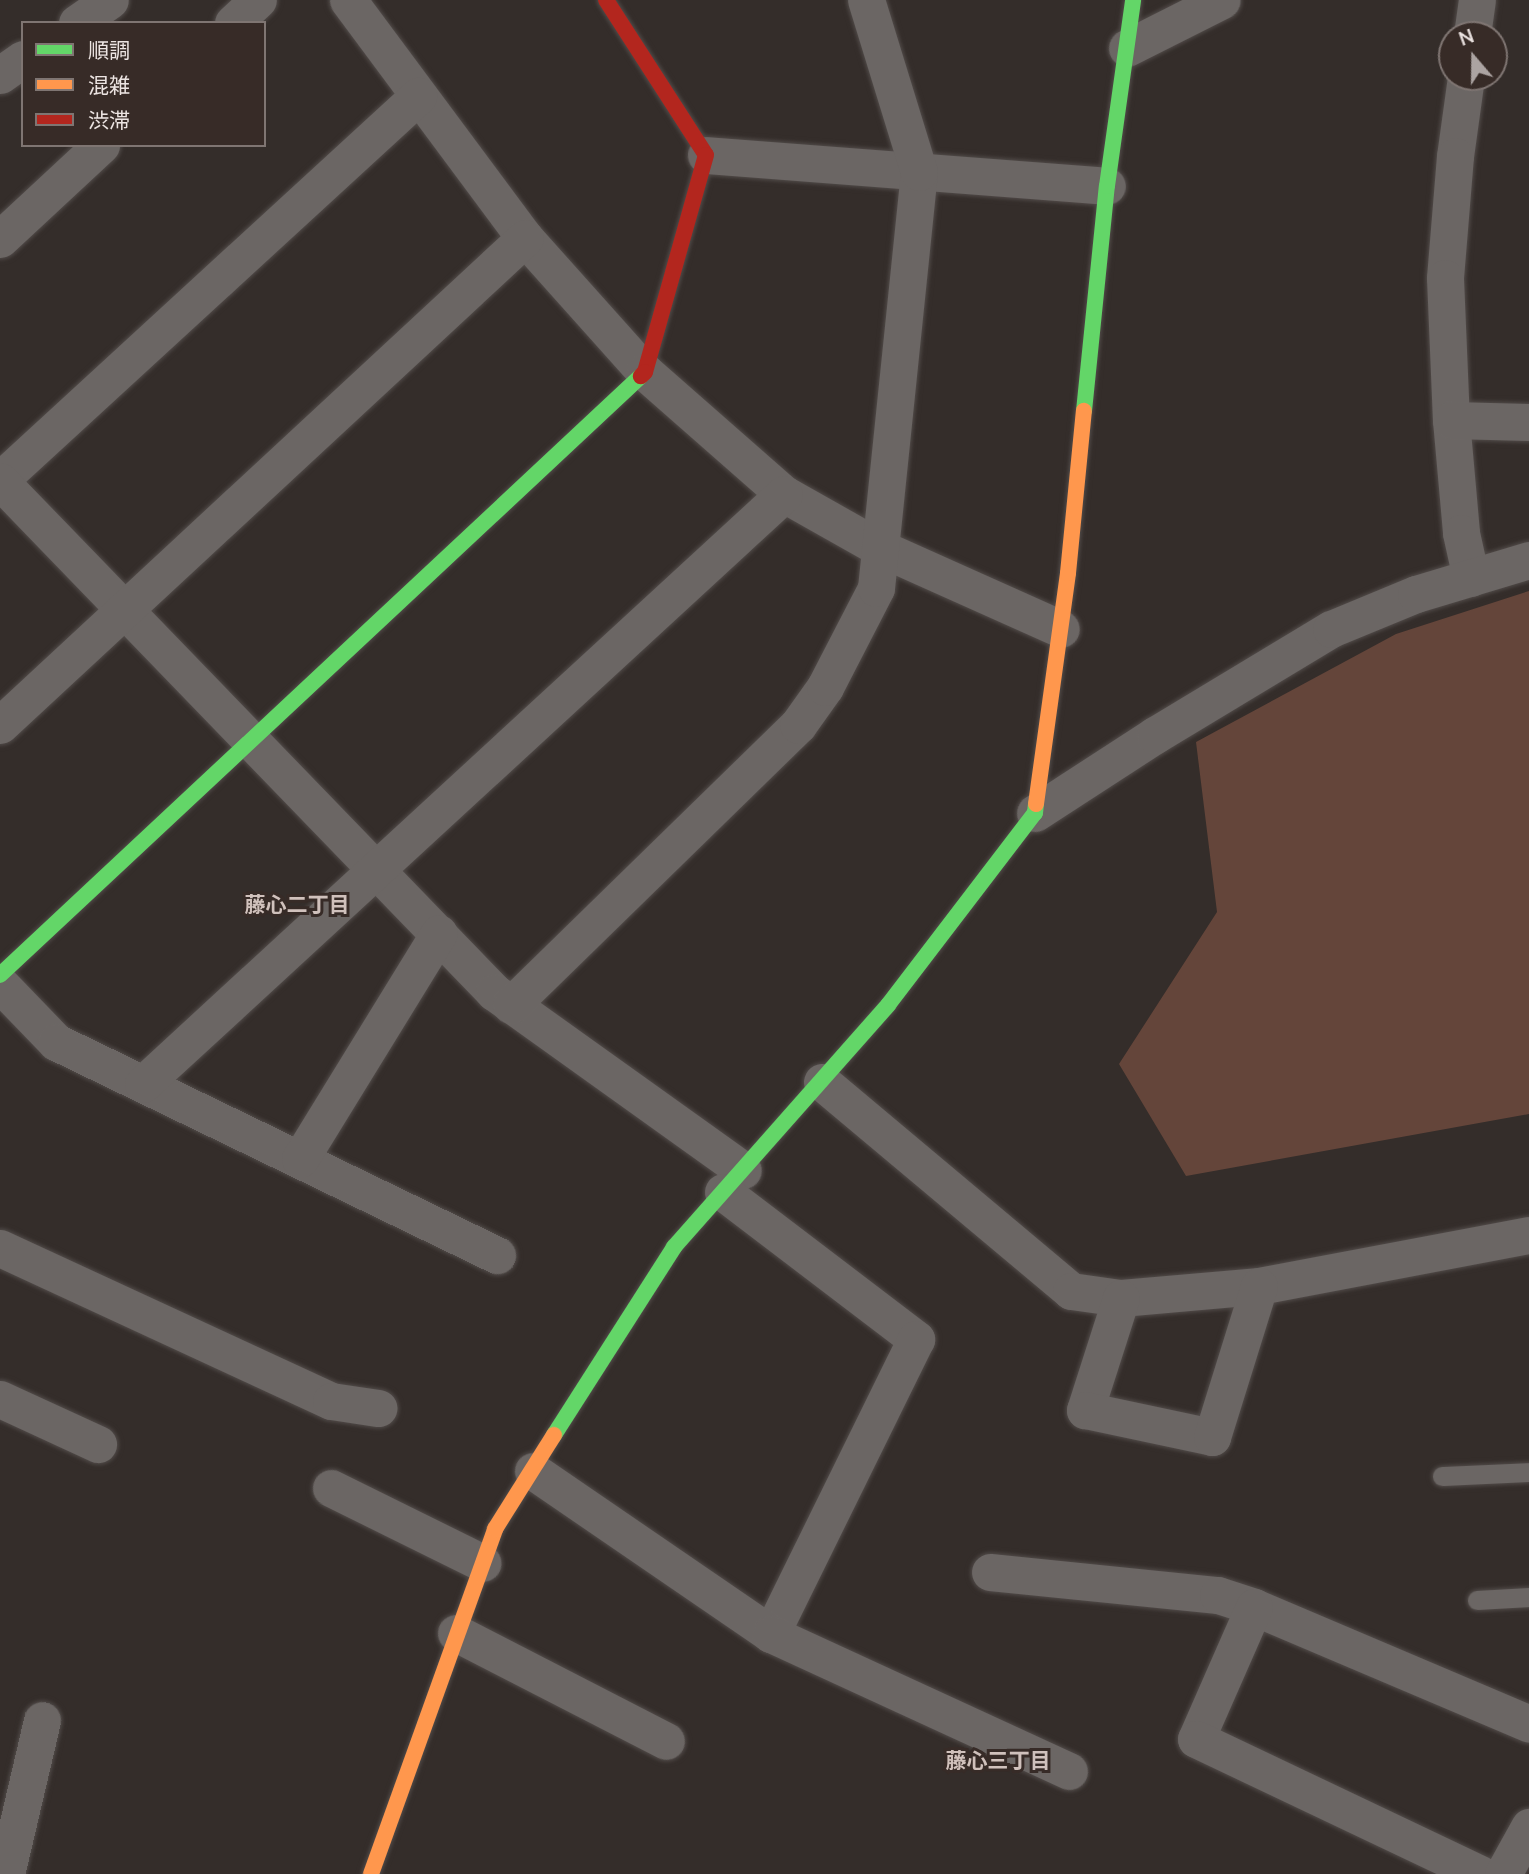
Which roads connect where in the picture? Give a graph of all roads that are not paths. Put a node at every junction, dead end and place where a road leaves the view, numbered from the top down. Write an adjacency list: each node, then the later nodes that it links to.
1 (110, 0): 9 (street)
2 (258, 0): 10 (street)
3 (348, 0): 16 (street)
4 (606, 0): 18 (street)
5 (866, 0): 19 (street)
6 (1133, 0): 12 (street)
7 (1222, 0): 12 (street)
8 (1476, 0): 11 (street)
9 (80, 21)
10 (235, 21)
11 (1474, 21)
12 (1127, 48): 20 (street)
13 (21, 60): 14 (street)
14 (0, 75)
15 (1464, 91): 24 (street)
16 (418, 96): 21 (street); 26 (street)
17 (99, 147): 22 (street)
18 (706, 155): 19 (street); 23 (street)
19 (919, 173): 20 (street); 28 (street)
20 (1107, 186): 32 (street)
21 (524, 238): 23 (street); 31 (street)
22 (0, 239)
23 (645, 372): 27 (street); 34 (street)
24 (1451, 420): 25 (street); 30 (street)
25 (1529, 422)
26 (0, 481): 31 (street)
27 (784, 494): 28 (street); 36 (street)
28 (880, 548): 32 (street); 40 (street)
29 (1529, 560): 30 (street)
30 (1471, 578): 35 (street)
31 (125, 608): 33 (street); 34 (street)
32 (1061, 629): 35 (street)
33 (0, 724)
34 (252, 740): 36 (street); 38 (street)
35 (1035, 813): 41 (street)
36 (378, 869): 37 (street); 42 (street)
37 (439, 933): 40 (street); 43 (street)
38 (0, 975)
39 (0, 984): 42 (street)
40 (511, 1005): 44 (street)
41 (822, 1082): 44 (street); 49 (street)
42 (143, 1084): 43 (street)
43 (300, 1160): 47 (street)
44 (733, 1181): 53 (street); 63 (street)
45 (1529, 1235): 48 (street)
46 (0, 1248): 51 (street)
47 (496, 1255)
48 (1259, 1286): 49 (street); 49 (street)
49 (1121, 1298)
50 (0, 1399): 52 (street)
51 (378, 1408)
52 (98, 1444)
53 (533, 1471): 57 (street); 63 (street)
54 (1529, 1472): 55 (lane)
55 (1442, 1476)
56 (331, 1488): 57 (street)
57 (483, 1563): 62 (street)
58 (990, 1572): 61 (street)
59 (1529, 1597): 60 (lane)
60 (1478, 1600)
61 (1254, 1607): 65 (street); 70 (street)
62 (456, 1633): 66 (street); 69 (street)
63 (771, 1634): 67 (street)
64 (42, 1720): 68 (street)
65 (1529, 1724)
66 (666, 1741)
67 (1069, 1771)
68 (6, 1874)
69 (371, 1874)
70 (1480, 1874)

